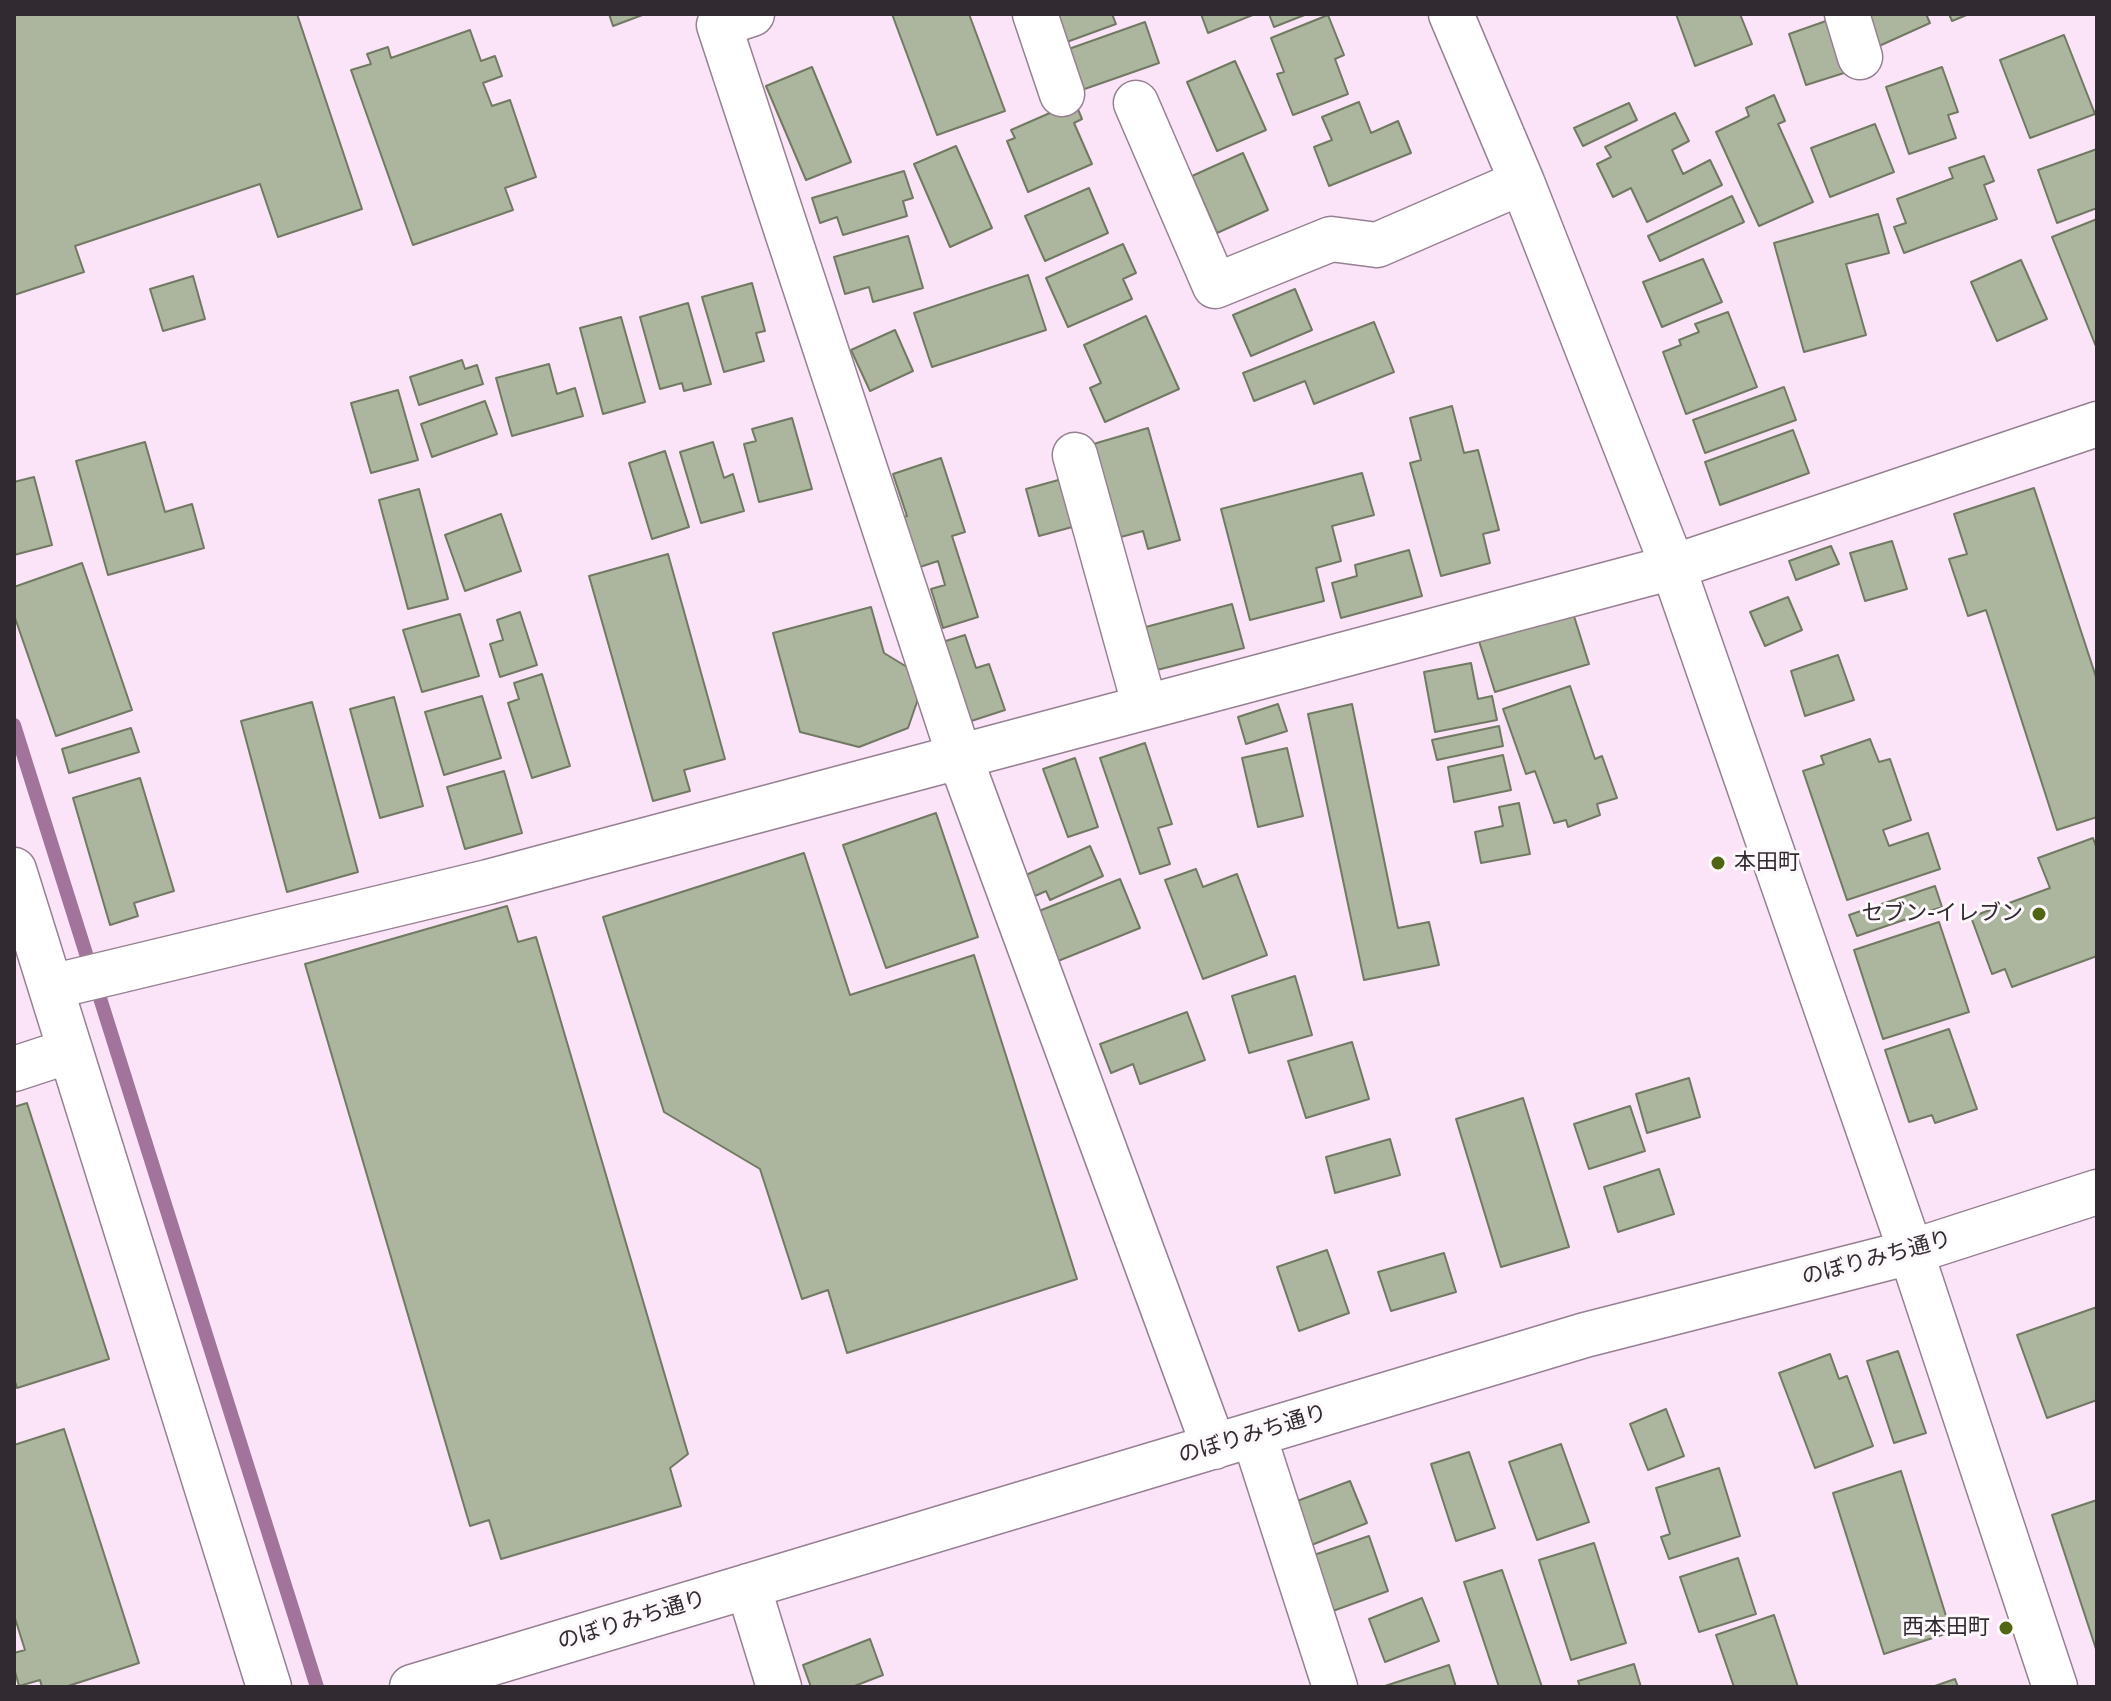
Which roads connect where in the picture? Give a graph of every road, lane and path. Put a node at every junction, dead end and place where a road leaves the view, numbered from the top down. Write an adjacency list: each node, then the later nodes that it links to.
1 (752, 14): 13 (street)
2 (1035, 14): 6 (street)
3 (1451, 14): 8 (street)
4 (1847, 14): 5 (street)
5 (1860, 57)
6 (1062, 94)
7 (1136, 103): 8 (street)
8 (1522, 182): 11 (street)
9 (2097, 424): 11 (street)
10 (1075, 455): 12 (street)
11 (1673, 567): 12 (street); 19 (street)
12 (1145, 707): 13 (street)
13 (959, 755): 15 (street); 20 (street)
14 (14, 870): 15 (street)
15 (51, 987): 16 (street)
16 (69, 1051): 17 (street); 23 (street)
17 (14, 1069)
18 (2097, 1192): 19 (street, のぼりみち通り)
19 (1911, 1252): 20 (street, のぼりみち通り); 27 (street)
20 (1234, 1441): 21 (street, のぼりみち通り); 26 (street)
21 (748, 1586): 22 (street, のぼりみち通り); 25 (street)
22 (484, 1677): 24 (street, のぼりみち通り)
23 (269, 1687)
24 (412, 1687)
25 (779, 1687)
26 (1335, 1687)
27 (2055, 1687)

